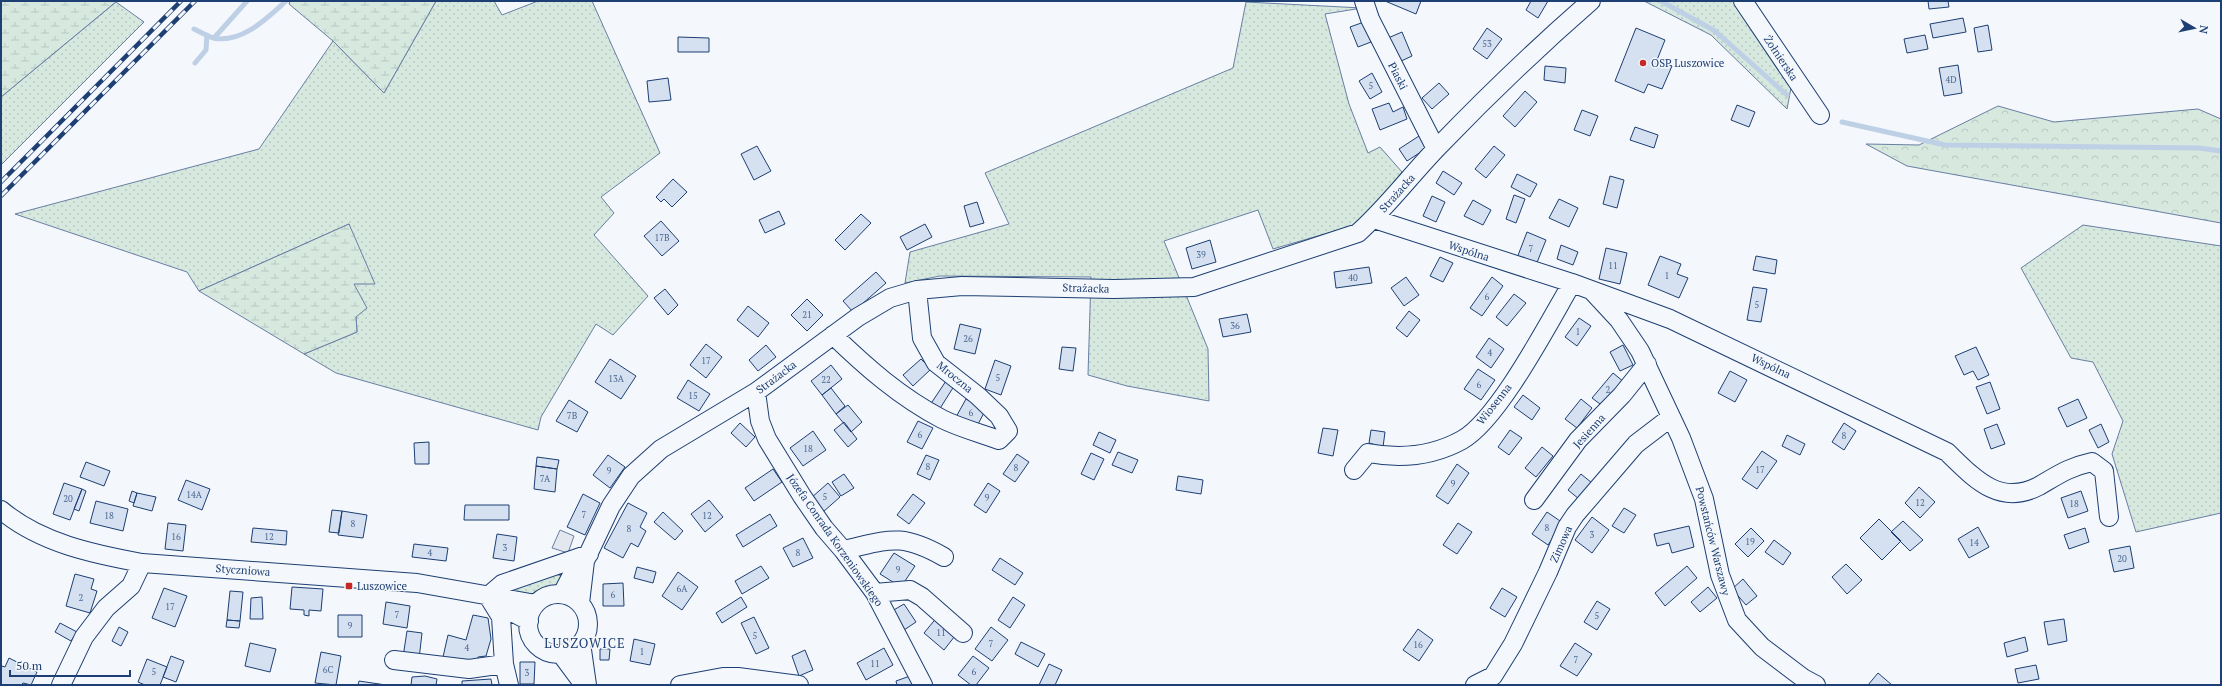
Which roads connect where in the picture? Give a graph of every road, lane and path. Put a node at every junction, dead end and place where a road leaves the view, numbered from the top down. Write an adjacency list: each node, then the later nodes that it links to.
1 (1364, 1): 5 (street, Piaski)
2 (1591, 1): 5 (street, Strażacka)
3 (1743, 1): 4 (street, Żołnierska)
4 (1820, 114)
5 (1436, 149): 6 (street, Strażacka)
6 (1374, 218): 7 (street, Wspólna); 8 (street, Strażacka)
7 (1572, 284): 9 (street, Wspólna); 14 (street, Wiosenna)
8 (917, 290): 10 (street, Strażacka); 10 (street, Mroczna)
9 (1591, 290): 11 (street, Powstańców Warszawy); 17 (street, Wspólna)
10 (833, 335): 12 (street, Strażacka)
11 (1647, 364): 13 (street, Powstańców Warszawy); 15 (street, Jesienna)
12 (756, 392): 18 (street, Józefa Conrada Korzeniowskiego); 20 (street, Strażacka)
13 (1670, 418): 39 (street, Zimowa); 40 (street, Powstańców Warszawy)
14 (1354, 470)
15 (1534, 500)
16 (1, 510): 21 (street, Styczniowa)
17 (2109, 518)
18 (843, 550): 19 (street); 22 (street, Józefa Conrada Korzeniowskiego)
19 (944, 556)
20 (587, 557): 23 (street, Strażacka); 24 (street); 25 (street, Strażacka)
21 (142, 563): 24 (street, Styczniowa); 33 (street)
22 (875, 593): 28 (street); 38 (street, Józefa Conrada Korzeniowskiego)
23 (562, 594): 25 (street); 26 (street)
24 (491, 597): 26 (street, Styczniowa); 27 (street, Styczniowa); 32 (street)
25 (580, 603): 29 (street)
26 (536, 604): 27 (street)
27 (529, 621): 30 (street)
28 (963, 633)
29 (581, 644): 30 (street); 35 (street)
30 (561, 654): 35 (street)
31 (394, 660): 32 (street)
32 (504, 664): 34 (street)
33 (61, 685)
34 (509, 685)
35 (585, 685)
36 (680, 685): 37 (street)
37 (799, 685)
38 (923, 685)
39 (1475, 685)
40 (1816, 685)

